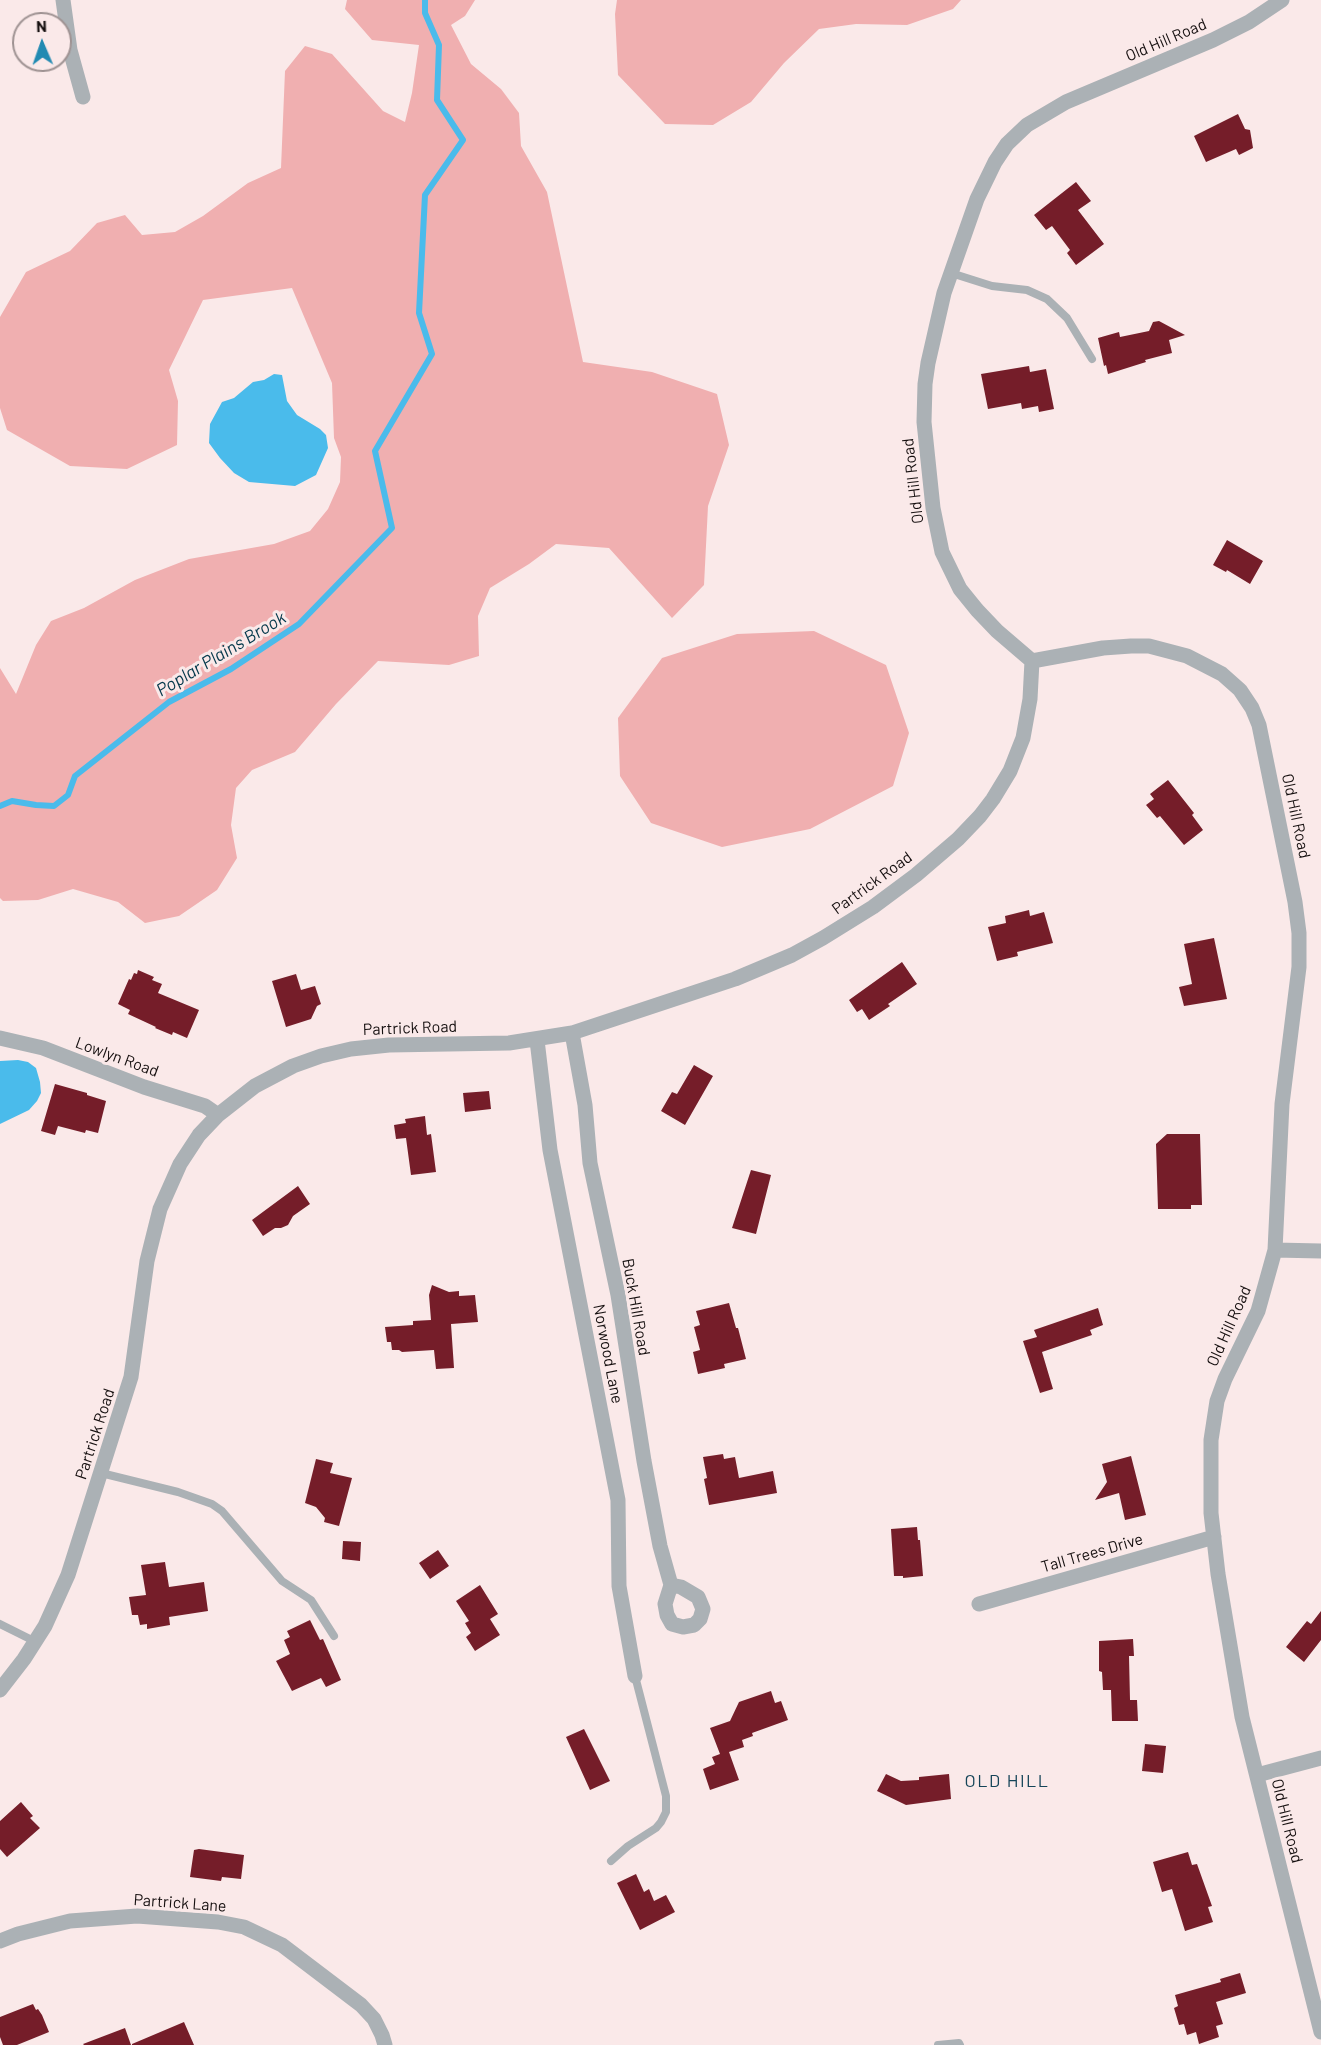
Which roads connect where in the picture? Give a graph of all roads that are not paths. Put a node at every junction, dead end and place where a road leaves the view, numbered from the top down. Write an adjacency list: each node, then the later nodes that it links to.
1 (63, 0): 3 (street)
2 (1282, 0): 4 (street, Old Hill Road)
3 (83, 97)
4 (951, 273): 5 (lane); 6 (street, Old Hill Road)
5 (1092, 359)
6 (1032, 661): 7 (street, Partrick Road); 11 (street, Old Hill Road)
7 (572, 1033): 9 (street, Partrick Road); 15 (street, Buck Hill Road)
8 (0, 1038): 10 (street, Lowlyn Road)
9 (537, 1040): 10 (street, Partrick Road); 20 (street, Norwood Lane)
10 (218, 1115): 13 (street, Partrick Road)
11 (1275, 1250): 12 (street); 14 (street, Old Hill Road)
12 (1321, 1251)
13 (101, 1473): 18 (lane); 19 (street, Partrick Road)
14 (1214, 1537): 16 (street, Tall Trees Drive); 23 (street, Old Hill Road)
15 (671, 1585)
16 (979, 1604)
17 (0, 1624): 19 (lane)
18 (334, 1636)
19 (36, 1642): 21 (street, Partrick Road)
20 (635, 1676): 24 (lane)
21 (0, 1690)
22 (1321, 1758): 23 (street)
23 (1257, 1775): 26 (street, Old Hill Road)
24 (611, 1861)
25 (0, 1941): 27 (street, Partrick Lane)
26 (1321, 2032)
27 (385, 2045)
28 (938, 2045): 29 (lane)
29 (960, 2045)

